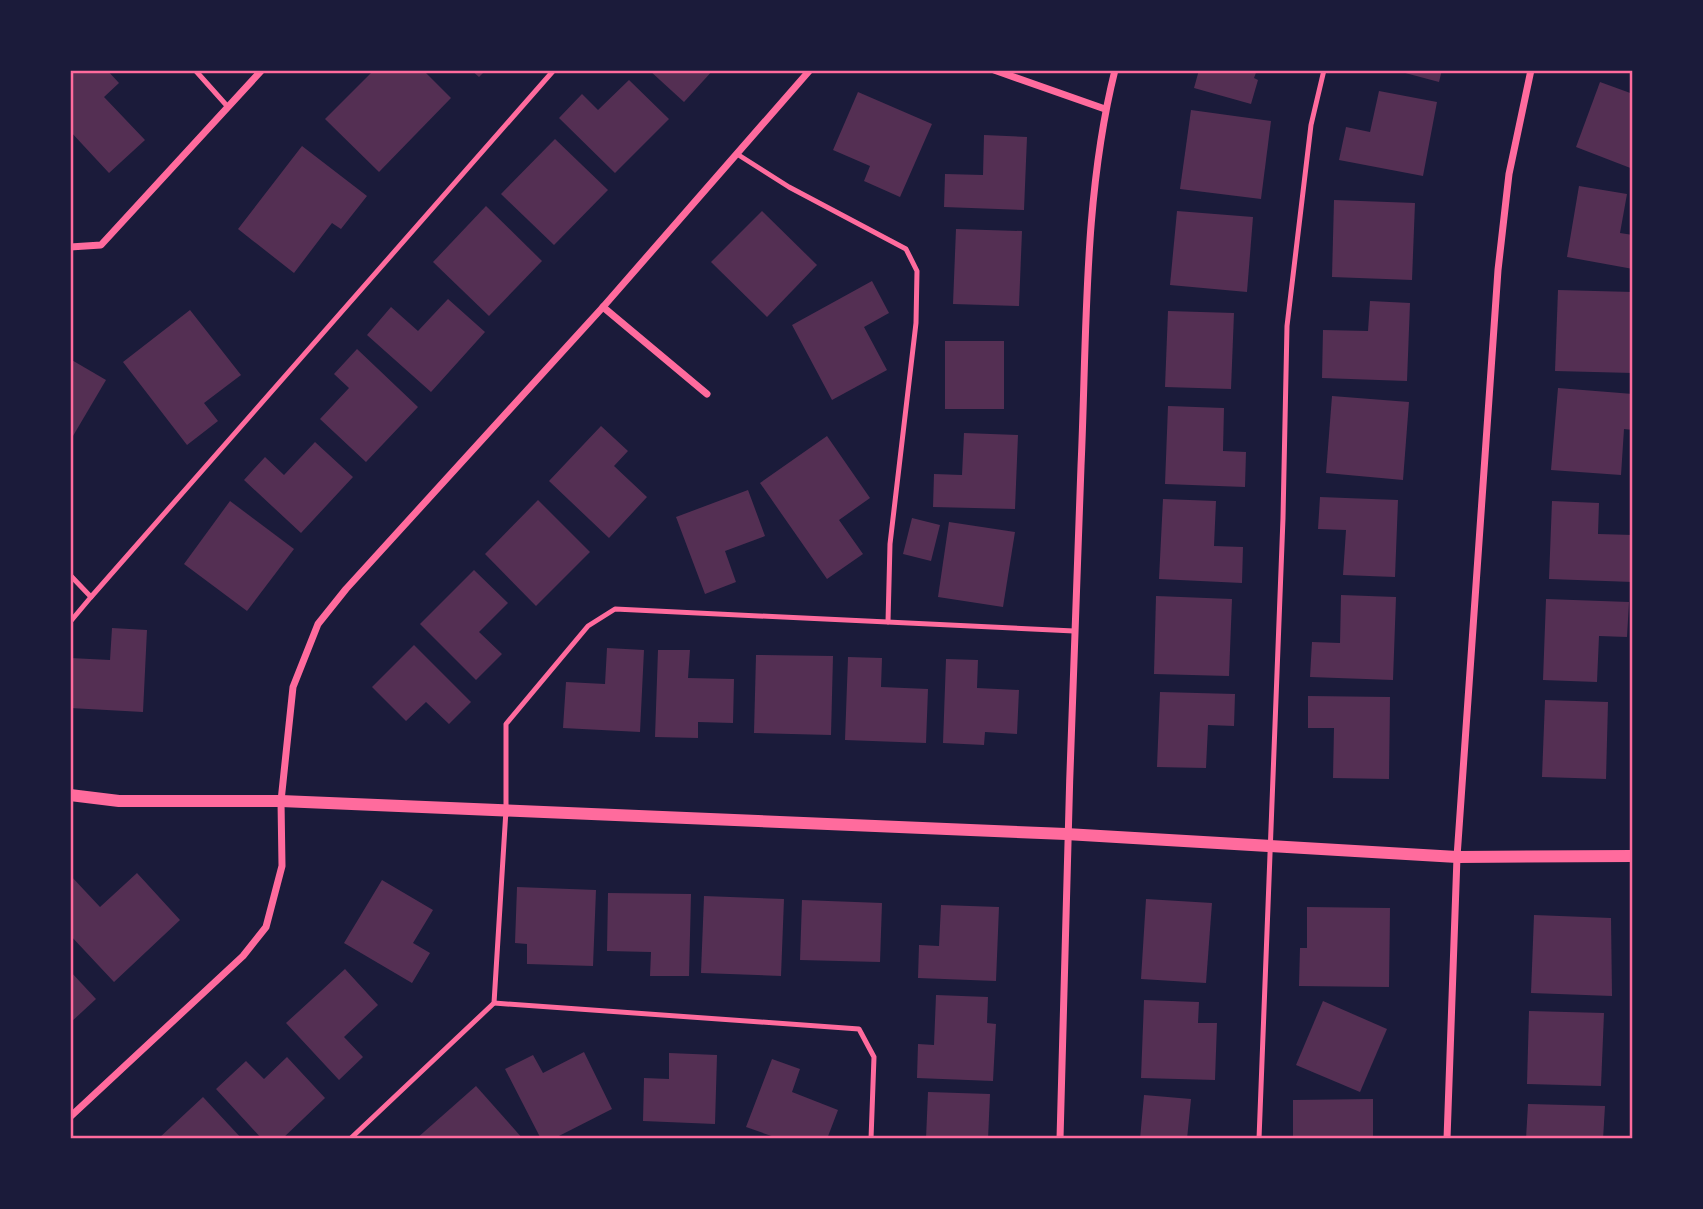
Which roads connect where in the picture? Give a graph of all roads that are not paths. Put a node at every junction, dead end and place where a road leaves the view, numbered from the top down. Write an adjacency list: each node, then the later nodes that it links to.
1 (195, 70): 9 (lane)
2 (262, 70): 9 (street)
3 (554, 70): 16 (lane)
4 (810, 70): 11 (street)
5 (993, 70): 10 (street)
6 (1115, 70): 10 (street)
7 (1324, 70): 24 (lane)
8 (1531, 70): 26 (street)
9 (228, 107): 12 (street)
10 (1105, 109): 19 (street)
11 (737, 154): 13 (street); 18 (lane)
12 (70, 247)
13 (603, 307): 14 (street); 21 (street)
14 (707, 394)
15 (70, 575): 16 (lane)
16 (91, 597): 17 (lane)
17 (70, 622)
18 (888, 622): 19 (lane); 22 (lane)
19 (1074, 631): 23 (street)
20 (70, 795): 21 (street)
21 (281, 801): 22 (street); 28 (street)
22 (506, 810): 23 (street); 27 (lane)
23 (1066, 834): 24 (street); 31 (street)
24 (1270, 846): 26 (street); 32 (lane)
25 (1633, 856): 26 (street)
26 (1457, 857): 33 (street)
27 (494, 1003): 29 (lane); 30 (lane)
28 (70, 1117)
29 (350, 1139)
30 (871, 1139)
31 (1060, 1139)
32 (1259, 1139)
33 (1447, 1139)

